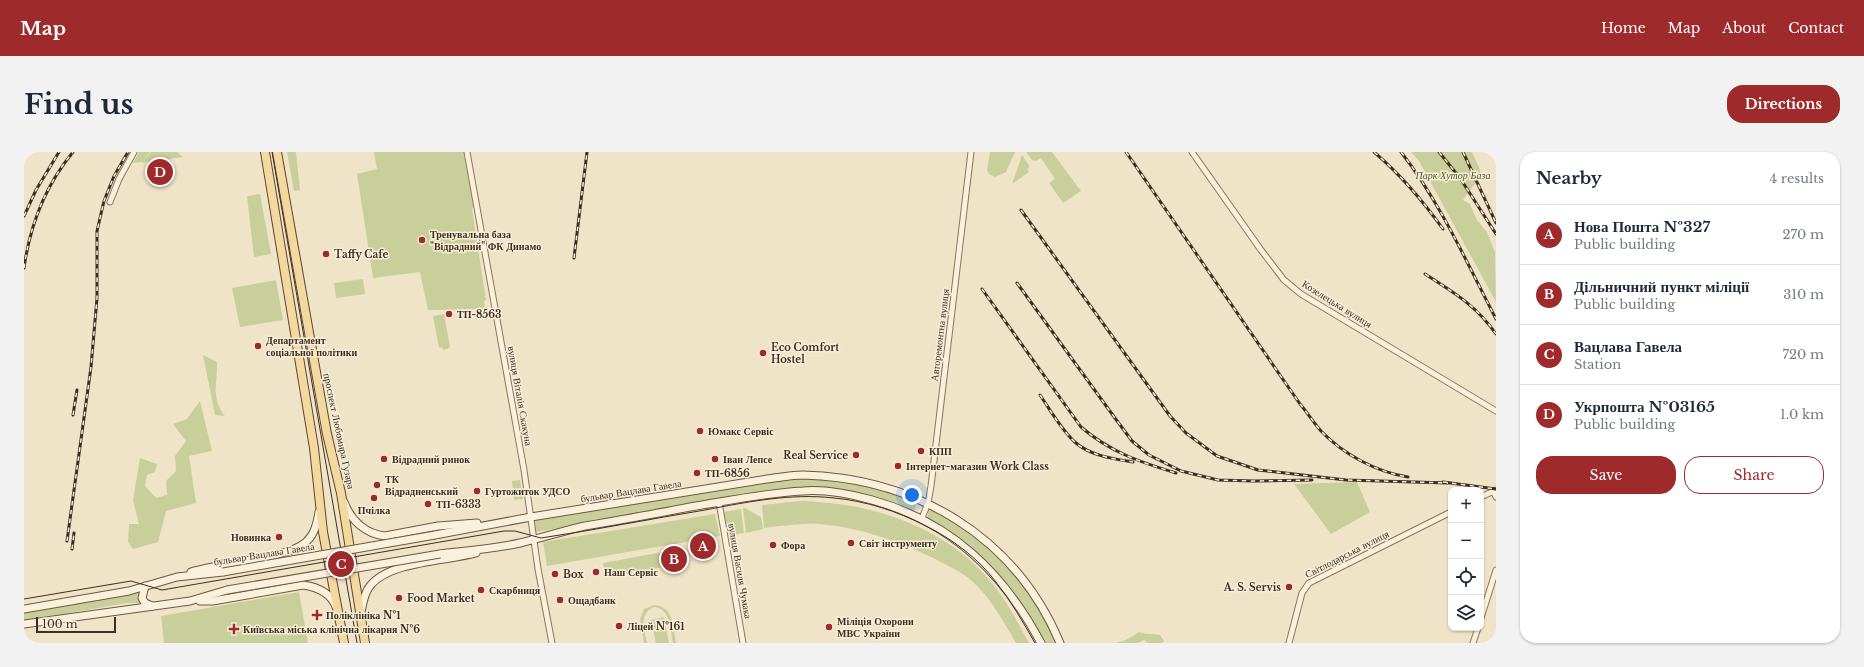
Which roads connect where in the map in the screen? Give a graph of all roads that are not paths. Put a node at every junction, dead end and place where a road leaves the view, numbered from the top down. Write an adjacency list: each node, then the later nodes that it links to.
1 (134, 152): 7 (street)
2 (265, 152): 13 (main road)
3 (277, 152): 10 (main road, проспект Любомира Гузара)
4 (467, 152): 17 (street, вулиця Віталія Скакуна)
5 (971, 152): 15 (street, Авторемонтна вулиця)
6 (1192, 152): 8 (street, Козелецька вулиця)
7 (110, 202)
8 (1496, 411)
9 (1494, 490): 11 (street); 12 (street)
10 (341, 493): 19 (main road); 29 (main road, проспект Любомира Гузара)
11 (1484, 495)
12 (1496, 498)
13 (321, 502): 23 (main road); 30 (main road)
14 (719, 502): 18 (main road); 20 (main road); 36 (street, вулиця Василя Чумака)
15 (928, 503): 17 (main road, бульвар Вацлава Гавела); 18 (street, Авторемонтна вулиця); 38 (main road, бульвар Вацлава Гавела)
16 (1448, 514): 39 (street, Світлодарська вулиця)
17 (530, 517): 19 (main road, бульвар Вацлава Гавела); 20 (street, вулиця Віталія Скакуна)
18 (922, 518): 37 (main road)
19 (505, 522): 23 (main road, бульвар Вацлава Гавела, bridge)
20 (534, 539): 21 (main road); 35 (street, вулиця Віталія Скакуна)
21 (499, 547): 25 (main road, bridge); 29 (main road)
22 (1496, 570): 27 (street)
23 (177, 577): 24 (main road, бульвар Вацлава Гавела)
24 (145, 586): 26 (main road); 28 (main road, бульвар Вацлава Гавела)
25 (190, 601): 26 (main road); 30 (main road)
26 (153, 607): 31 (main road)
27 (1484, 608)
28 (24, 609)
29 (360, 616): 34 (main road, проспект Любомира Гузара)
30 (340, 622): 33 (main road)
31 (24, 624)
32 (1477, 631): 40 (street)
33 (344, 643)
34 (365, 643)
35 (552, 643)
36 (744, 643)
37 (1041, 643)
38 (1060, 643)
39 (1289, 643)
40 (1473, 643)

